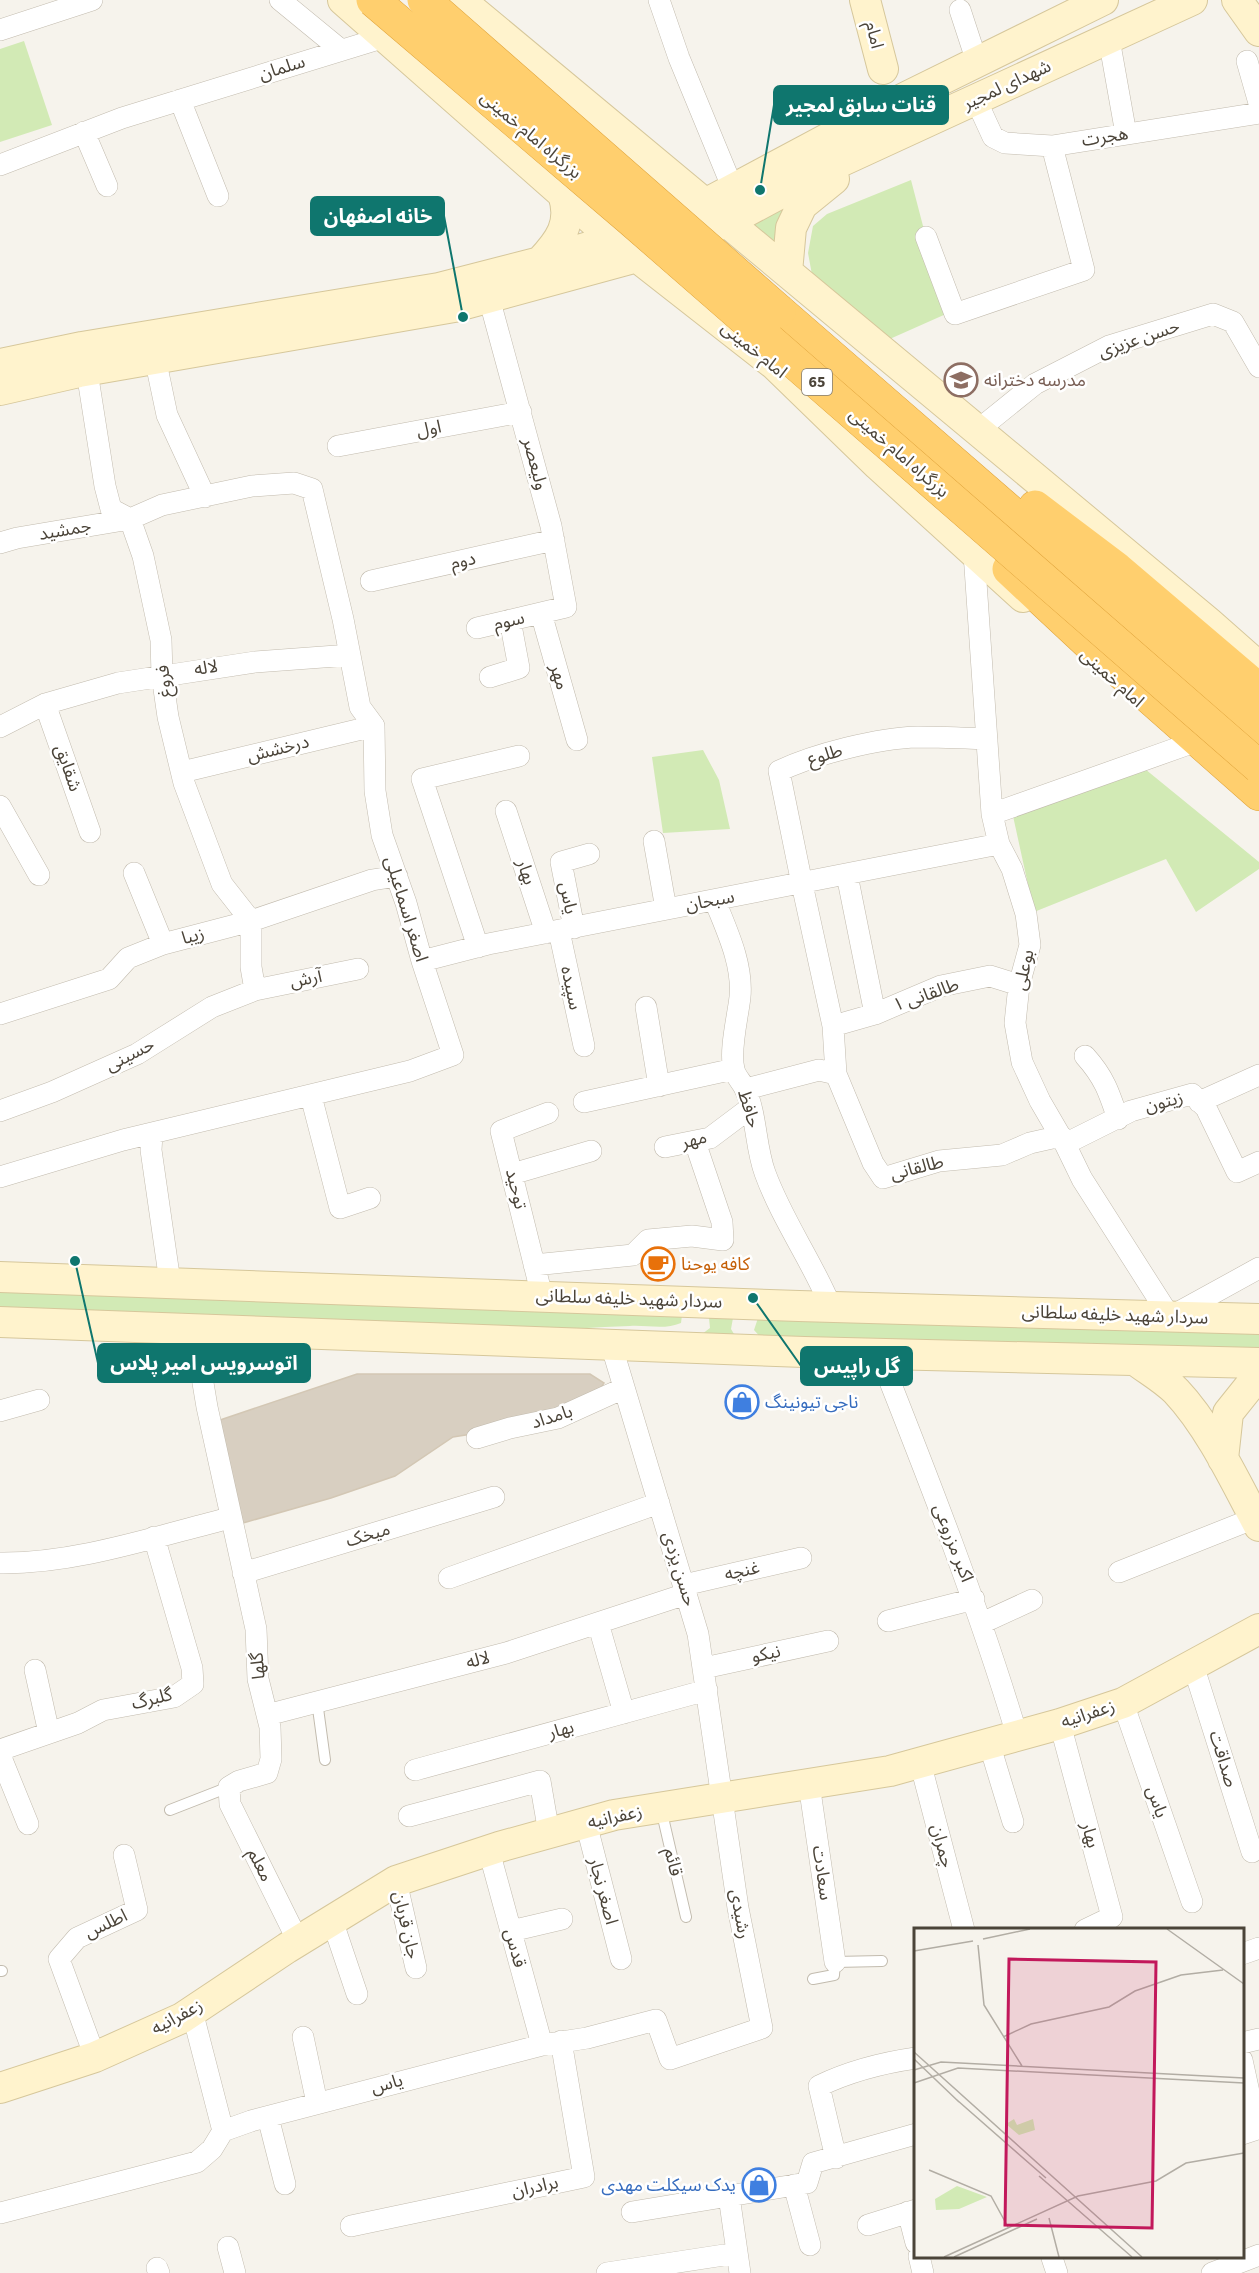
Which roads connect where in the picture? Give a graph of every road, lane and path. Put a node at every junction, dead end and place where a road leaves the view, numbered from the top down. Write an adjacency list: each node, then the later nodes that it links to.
1 (92, 0): 13 (street)
2 (280, 0): 18 (street)
3 (343, 0): 15 (main road, امام خمینی)
4 (373, 0): 46 (highway, بزرگراه امام خمینی / 65, bridge)
5 (424, 0): 45 (highway, بزرگراه امام خمینی / 65, bridge)
6 (460, 0): 36 (main road)
7 (659, 0): 33 (street)
8 (865, 0): 21 (main road, امام)
9 (1192, 0): 16 (main road, شهدای لمجیر)
10 (1237, 0): 14 (main road)
11 (1094, 2): 17 (main road, شهدای لمجیر)
12 (960, 10): 20 (street)
13 (0, 30)
14 (1259, 31)
15 (385, 37): 18 (street, سلمان); 34 (main road, امام خمینی)
16 (1109, 39): 22 (main road, شهدای لمجیر); 28 (street)
17 (1019, 41): 20 (main road, شهدای لمجیر); 22 (main road)
18 (341, 50): 23 (street, سلمان)
19 (1247, 61): 25 (street)
20 (977, 62): 33 (main road, شهدای لمجیر)
21 (883, 69)
22 (1034, 73): 24 (main road, شهدای لمجیر)
23 (180, 100): 27 (street, سلمان); 35 (street)
24 (976, 100): 29 (street, هجرت); 30 (main road, شهدای لمجیر)
25 (1259, 103)
26 (1259, 113): 28 (street, هجرت)
27 (84, 132): 31 (street, سلمان); 32 (street)
28 (1126, 134): 29 (street, هجرت)
29 (1052, 146): 37 (street)
30 (860, 153): 36 (main road, شهدای لمجیر); 42 (main road)
31 (0, 165)
32 (107, 186)
33 (732, 189): 36 (main road, شهدای لمجیر)
34 (563, 194): 38 (main road, امام خمینی); 40 (main road)
35 (218, 196)
36 (716, 213): 38 (main road); 39 (main road); 42 (main road)
37 (926, 237)
38 (614, 239): 39 (main road, امام خمینی); 40 (main road)
39 (637, 257): 41 (main road); 43 (main road, امام خمینی)
40 (540, 262): 44 (main road)
41 (603, 266): 43 (main road); 44 (main road)
42 (787, 272): 53 (main road)
43 (667, 281): 59 (main road, امام خمینی)
44 (505, 286): 47 (main road); 48 (main road); 52 (street, ولیعصر)
45 (779, 311): 68 (highway); 72 (highway, بزرگراه امام خمینی / 65)
46 (773, 344): 77 (highway, بزرگراه امام خمینی / 65, bridge); 79 (highway)
47 (155, 358): 48 (main road); 55 (street)
48 (84, 359): 49 (main road); 51 (main road); 56 (street, فروغ)
49 (0, 364)
50 (1259, 367): 53 (street, حسن عزیزی)
51 (0, 390)
52 (521, 412): 54 (street, اول); 57 (street, ولیعصر)
53 (978, 430): 65 (main road)
54 (338, 446)
55 (205, 497): 56 (street); 64 (street)
56 (130, 519): 58 (street, جمشید); 66 (street, فروغ)
57 (554, 540): 60 (street, دوم); 61 (street, ولیعصر)
58 (0, 543)
59 (974, 553): 73 (street, بوعلی); 75 (main road, امام خمینی)
60 (372, 581)
61 (541, 613): 62 (street, سوم); 74 (street, مهر)
62 (510, 620): 63 (street, سوم); 67 (street)
63 (477, 628)
64 (350, 656): 66 (street, لاله); 70 (street)
65 (1259, 667)
66 (162, 675): 69 (street, لاله); 78 (street, فروغ)
67 (490, 677)
68 (1259, 690)
69 (45, 704): 71 (street, لاله); 84 (street, شقایق)
70 (374, 726): 78 (street, درخشش); 91 (street, اصغر اسماعیلی)
71 (0, 727)
72 (1259, 728)
73 (987, 739): 83 (street, بوعلی); 92 (street, طلوع)
74 (577, 740)
75 (1186, 746): 81 (main road, امام خمینی); 83 (street)
76 (519, 756): 98 (street)
77 (1259, 767)
78 (182, 772): 95 (street, فروغ)
79 (1259, 794)
80 (0, 806): 89 (street)
81 (1259, 810)
82 (506, 811): 96 (street, بهار)
83 (992, 814): 86 (street, بوعلی)
84 (90, 832)
85 (654, 841): 94 (street)
86 (999, 844): 90 (street, سبحان); 101 (street, بوعلی)
87 (589, 854): 96 (street, یاس)
88 (134, 873): 97 (street)
89 (39, 875)
90 (847, 875): 92 (street, سبحان); 105 (street)
91 (397, 876): 95 (street, زیبا); 99 (street, اصغر اسماعیلی)
92 (802, 884): 93 (street, سبحان); 106 (street, طالقانی)
93 (715, 901): 94 (street, سبحان); 109 (street, حافظ)
94 (666, 909): 96 (street, سبحان)
95 (251, 921): 97 (street, زیبا); 102 (street)
96 (560, 930): 98 (street, سبحان); 107 (street, سپیده)
97 (163, 944): 104 (street, زیبا)
98 (478, 947): 99 (street, سبحان)
99 (422, 961): 113 (street, اصغر اسماعیلی)
100 (358, 969): 102 (street, آرش)
101 (1019, 985): 105 (street, طالقانی ۱); 121 (street, بوعلی)
102 (255, 990): 117 (street, حسینی)
103 (646, 1006): 112 (street)
104 (0, 1014)
105 (875, 1014): 106 (street, طالقانی ۱)
106 (833, 1026): 110 (street, طالقانی)
107 (584, 1046)
108 (1085, 1056): 119 (street)
109 (734, 1070): 112 (street); 114 (street, حافظ)
110 (836, 1074): 114 (street); 121 (street, طالقانی)
111 (1259, 1075): 116 (street)
112 (659, 1086): 115 (street)
113 (311, 1096): 120 (street, اصغر اسماعیلی); 128 (street)
114 (748, 1098): 122 (street, مهر); 136 (street, حافظ)
115 (584, 1102)
116 (1199, 1102): 119 (street, زیتون); 125 (street, زیتون)
117 (0, 1111)
118 (548, 1113): 126 (street, توحید)
119 (1118, 1119): 121 (street, زیتون)
120 (152, 1134): 127 (street, اصغر اسماعیلی); 132 (street)
121 (1063, 1140): 137 (street, بوعلی)
122 (695, 1142): 123 (street, مهر); 129 (street)
123 (665, 1147)
124 (591, 1152): 126 (street)
125 (1259, 1162)
126 (512, 1174): 129 (street, توحید)
127 (0, 1177)
128 (370, 1198)
129 (534, 1264): 133 (street, توحید)
130 (1259, 1268): 137 (street)
131 (0, 1276): 132 (main road, سردار شهید خلیفه سلطانی)
132 (170, 1282): 133 (main road, سردار شهید خلیفه سلطانی)
133 (542, 1296): 134 (main road, سردار شهید خلیفه سلطانی)
134 (681, 1301): 135 (main road, سردار شهید خلیفه سلطانی); 142 (main road)
135 (775, 1305): 136 (main road, سردار شهید خلیفه سلطانی); 143 (main road)
136 (831, 1307): 137 (main road, سردار شهید خلیفه سلطانی)
137 (1170, 1317): 138 (main road, سردار شهید خلیفه سلطانی)
138 (1259, 1319)
139 (0, 1322): 140 (main road)
140 (194, 1329): 141 (main road); 155 (street, گلها)
141 (611, 1344): 142 (main road); 148 (street, حسن یزدی)
142 (668, 1347): 143 (main road)
143 (764, 1350): 144 (main road)
144 (879, 1354): 145 (main road); 164 (street, اکبر مزروعی)
145 (1135, 1360): 146 (main road); 152 (main road)
146 (1259, 1363)
147 (1259, 1379): 152 (main road)
148 (624, 1388): 151 (street, بامداد); 154 (street, حسن یزدی)
149 (39, 1400): 150 (street)
150 (0, 1411)
151 (477, 1438)
152 (1223, 1459): 156 (main road)
153 (494, 1497): 161 (street, میخک)
154 (659, 1503): 162 (street); 163 (street, حسن یزدی)
155 (230, 1518): 157 (street); 161 (street, گلها)
156 (1257, 1522): 160 (street)
157 (154, 1537): 159 (street); 180 (street, گلبرگ)
158 (801, 1558): 163 (street, غنچه)
159 (0, 1563)
160 (1119, 1572)
161 (243, 1573): 178 (street, گلها)
162 (449, 1578)
163 (685, 1589): 167 (street, لاله); 172 (street, حسن یزدی)
164 (974, 1599): 166 (street); 168 (street, اکبر مزروعی)
165 (1032, 1600): 168 (street)
166 (888, 1621)
167 (598, 1623): 175 (street, لاله); 177 (street)
168 (982, 1623): 181 (street, اکبر مزروعی)
169 (1259, 1629): 171 (main road, زعفرانیه)
170 (828, 1641): 172 (street, نیکو)
171 (1193, 1665): 176 (main road, زعفرانیه); 198 (street, صداقت)
172 (704, 1668): 174 (street, حسن یزدی)
173 (35, 1670): 180 (street)
174 (707, 1690): 177 (street, بهار); 189 (street, حسن یزدی)
175 (317, 1701): 178 (street, لاله); 184 (lane)
176 (1123, 1703): 179 (main road, زعفرانیه); 201 (street, یاس)
177 (624, 1713): 186 (street, بهار)
178 (267, 1715): 188 (street, گلها)
179 (1060, 1724): 181 (main road, زعفرانیه); 206 (street, بهار)
180 (49, 1733): 182 (street, گلبرگ)
181 (1003, 1739): 185 (main road, زعفرانیه); 193 (street, اکبر مزروعی)
182 (0, 1750)
183 (0, 1755): 195 (street)
184 (325, 1760)
185 (920, 1762): 187 (main road, زعفرانیه); 205 (street, چمران)
186 (415, 1770)
187 (809, 1784): 189 (main road, زعفرانیه); 213 (street, سعادت)
188 (229, 1787): 191 (lane); 208 (street, معلم)
189 (724, 1798): 190 (main road, زعفرانیه); 218 (street, رشیدی)
190 (660, 1808): 194 (main road, زعفرانیه); 202 (lane, قائم)
191 (170, 1810)
192 (410, 1816): 196 (street)
193 (1013, 1822)
194 (586, 1823): 196 (main road, زعفرانیه); 211 (street, اصغر نجار)
195 (28, 1824)
196 (549, 1833): 197 (main road, زعفرانیه)
197 (489, 1851): 200 (main road, زعفرانیه); 207 (street, قدس)
198 (1252, 1852)
199 (124, 1855): 223 (street, اطلس)
200 (396, 1881): 204 (main road, زعفرانیه); 214 (street, جان قربان)
201 (1192, 1902)
202 (686, 1917)
203 (562, 1918): 207 (street)
204 (332, 1920): 208 (main road, زعفرانیه); 216 (street)
205 (964, 1928)
206 (1087, 1928)
207 (511, 1931): 221 (street, قدس)
208 (298, 1941): 217 (main road, زعفرانیه)
209 (1259, 1947): 210 (street)
210 (1244, 1953)
211 (621, 1959)
212 (882, 1961): 213 (lane)
213 (835, 1962): 215 (lane)
214 (416, 1968)
215 (813, 1979)
216 (357, 1994)
217 (192, 2011): 223 (main road, زعفرانیه); 229 (street)
218 (762, 2028): 221 (street, یاس)
219 (303, 2037): 227 (street)
220 (1259, 2039): 222 (street)
221 (551, 2043): 227 (street, یاس); 240 (street, برادران)
222 (1244, 2043)
223 (95, 2057): 226 (main road, زعفرانیه)
224 (914, 2058): 232 (street)
225 (1244, 2069): 230 (street)
226 (0, 2088)
227 (316, 2103): 228 (street, یاس)
228 (268, 2117): 229 (street, یاس); 233 (street)
229 (223, 2131): 238 (street)
230 (1244, 2133)
231 (914, 2134): 232 (street)
232 (836, 2158): 234 (street)
233 (285, 2184)
234 (794, 2185): 235 (street); 242 (street)
235 (729, 2196): 237 (street); 247 (street)
236 (912, 2211): 239 (street); 241 (street)
237 (632, 2212)
238 (0, 2213)
239 (868, 2225)
240 (351, 2226)
241 (914, 2232)
242 (810, 2245)
243 (228, 2247): 248 (street)
244 (1259, 2255): 246 (street)
245 (919, 2258): 250 (street)
246 (1236, 2260): 251 (street)
247 (739, 2263): 249 (street)
248 (235, 2273)
249 (607, 2273)
250 (923, 2273)
251 (1212, 2273)

